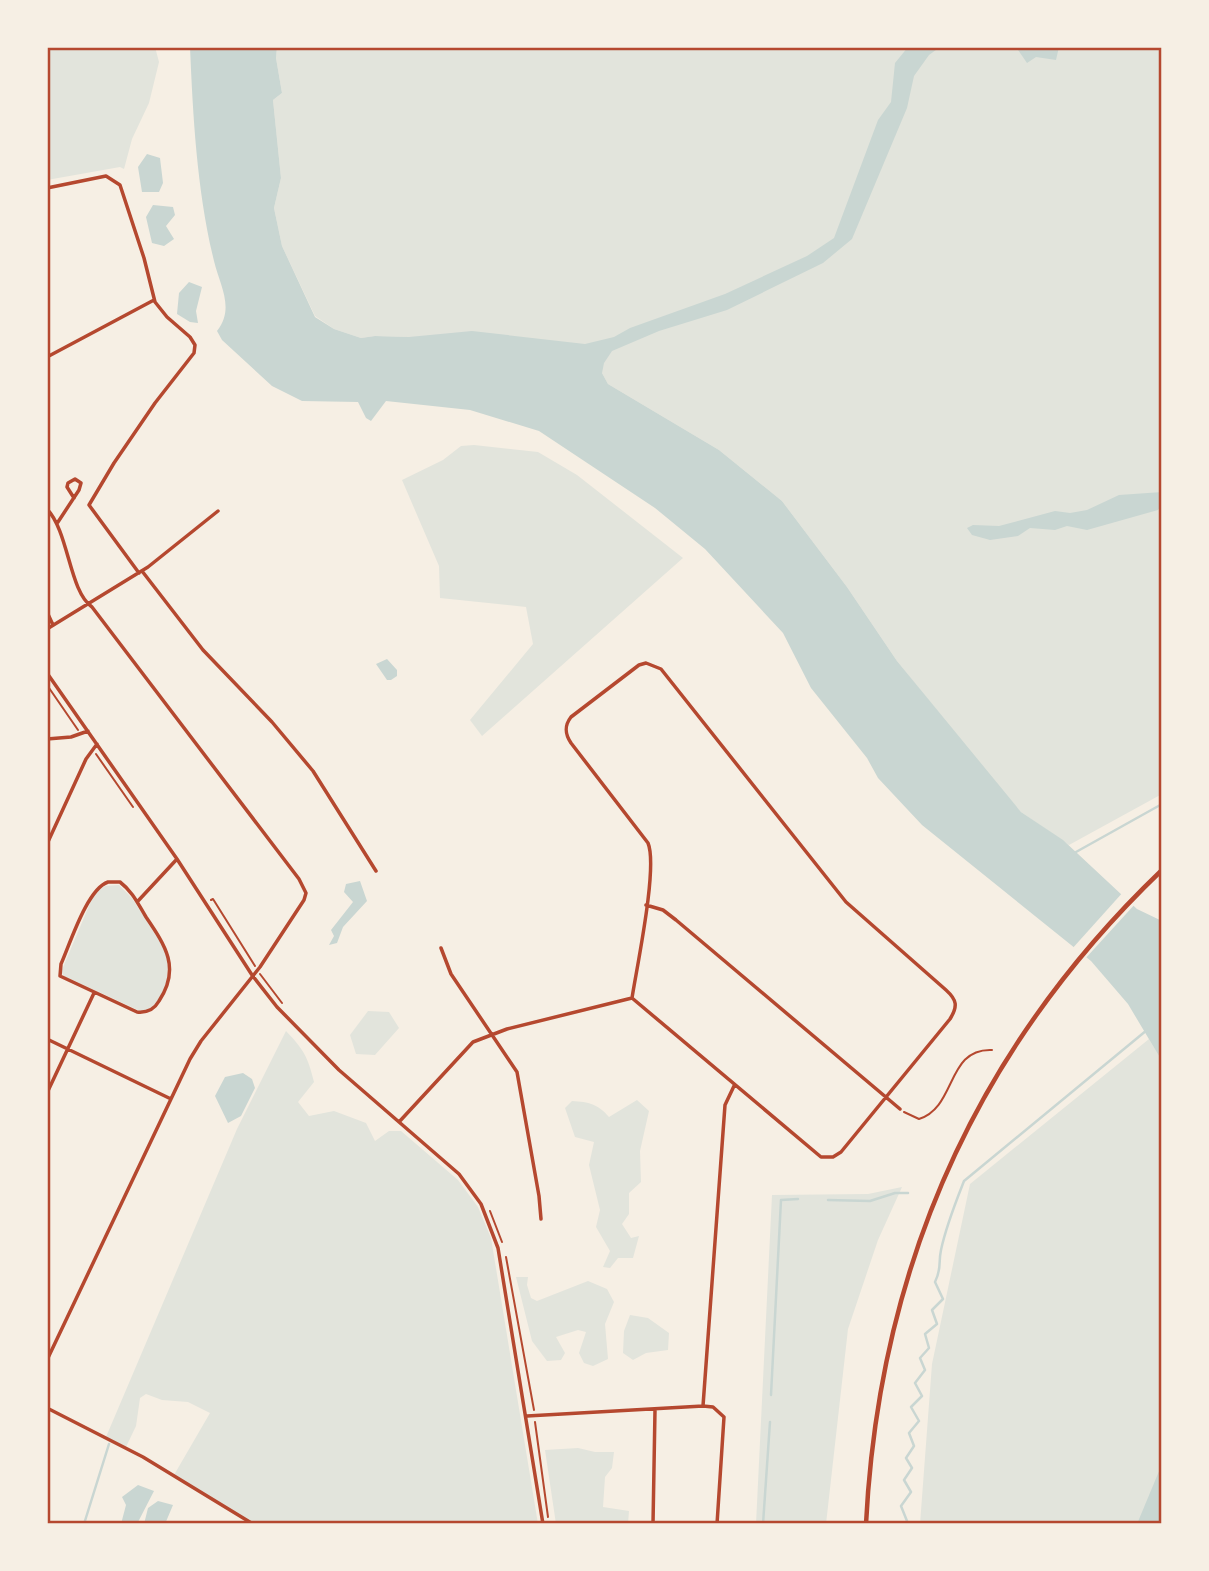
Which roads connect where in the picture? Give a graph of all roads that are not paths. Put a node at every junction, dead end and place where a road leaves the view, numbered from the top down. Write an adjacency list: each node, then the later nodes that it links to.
1 (47, 188): 2 (street)
2 (154, 300): 3 (street); 8 (street)
3 (47, 357)
4 (74, 498): 4 (street); 7 (street)
5 (47, 509): 7 (street)
6 (218, 510): 8 (street)
7 (58, 522): 9 (street)
8 (141, 572): 9 (street); 20 (street)
9 (87, 604): 11 (street); 24 (street)
10 (47, 612): 11 (street)
11 (53, 625): 12 (street)
12 (47, 629)
13 (47, 673): 14 (street)
14 (88, 731): 15 (street); 16 (street)
15 (47, 739)
16 (97, 744): 17 (street); 18 (street)
17 (47, 844)
18 (177, 859): 21 (street); 24 (street)
19 (1162, 870): 46 (main road)
20 (376, 871)
21 (138, 901): 25 (street); 25 (street)
22 (646, 905): 26 (street); 32 (street); 32 (street)
23 (441, 948): 27 (street)
24 (252, 975): 33 (street); 35 (street)
25 (94, 993): 29 (street)
26 (632, 998): 27 (street); 30 (street)
27 (492, 1035): 35 (street); 36 (street)
28 (47, 1040): 29 (street)
29 (67, 1049): 31 (street); 33 (street)
30 (734, 1086): 32 (street); 38 (street)
31 (47, 1093)
32 (887, 1097): 34 (street)
33 (171, 1099): 37 (street)
34 (900, 1109)
35 (399, 1122): 41 (street)
36 (541, 1219)
37 (47, 1360)
38 (703, 1406): 40 (street); 45 (street)
39 (47, 1408): 42 (street)
40 (655, 1409): 41 (street); 44 (street)
41 (527, 1416): 43 (street)
42 (253, 1524)
43 (543, 1524)
44 (653, 1524)
45 (718, 1524)
46 (866, 1524)

